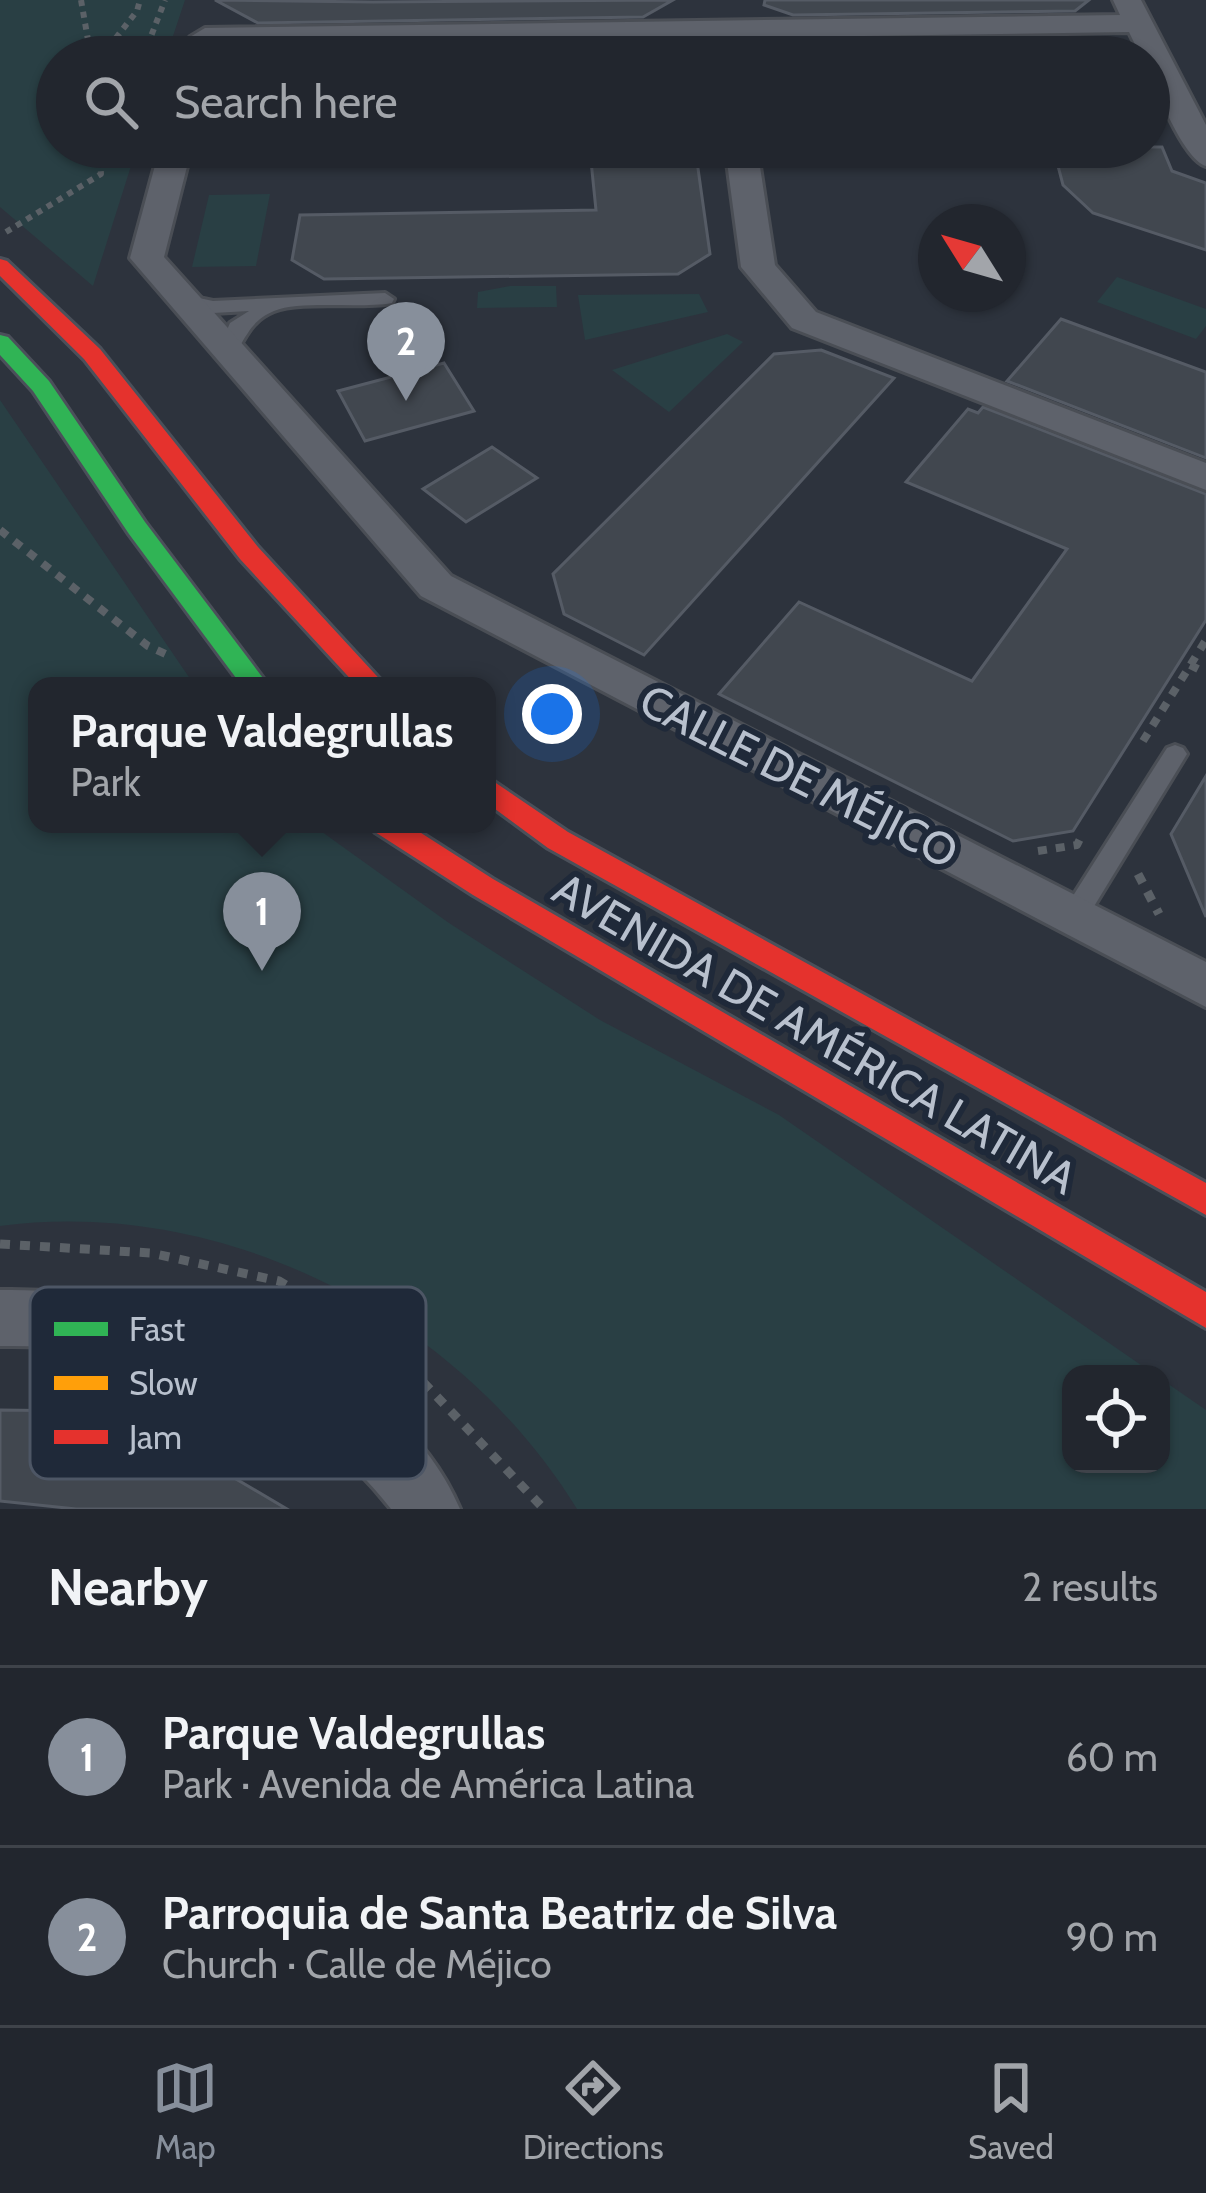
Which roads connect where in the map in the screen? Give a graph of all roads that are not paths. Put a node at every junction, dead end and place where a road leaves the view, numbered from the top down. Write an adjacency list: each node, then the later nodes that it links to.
1 (1132, 11): 2 (street)
2 (724, 28): 3 (street)
3 (205, 36)
4 (1170, 85): 5 (street)
5 (1206, 156)
6 (171, 168): 10 (street, CALLE DE MÉJICO)
7 (744, 168): 14 (street)
8 (0, 265): 16 (main road)
9 (385, 299): 11 (lane)
10 (185, 301): 11 (lane); 13 (street, CALLE DE MÉJICO)
11 (277, 301): 13 (lane)
12 (0, 342): 15 (main road)
13 (228, 351): 20 (street, CALLE DE MÉJICO)
14 (1206, 477)
15 (249, 677)
16 (365, 677)
17 (1174, 754): 20 (lane)
18 (496, 795): 22 (main road, AVENIDA DE AMÉRICA LATINA)
19 (399, 833): 23 (main road, AVENIDA DE AMÉRICA LATINA)
20 (1073, 918): 21 (street, CALLE DE MÉJICO)
21 (1206, 986)
22 (1206, 1200)
23 (1206, 1311)
24 (30, 1317): 25 (street)
25 (0, 1318)
26 (408, 1479): 27 (street)
27 (429, 1509)

